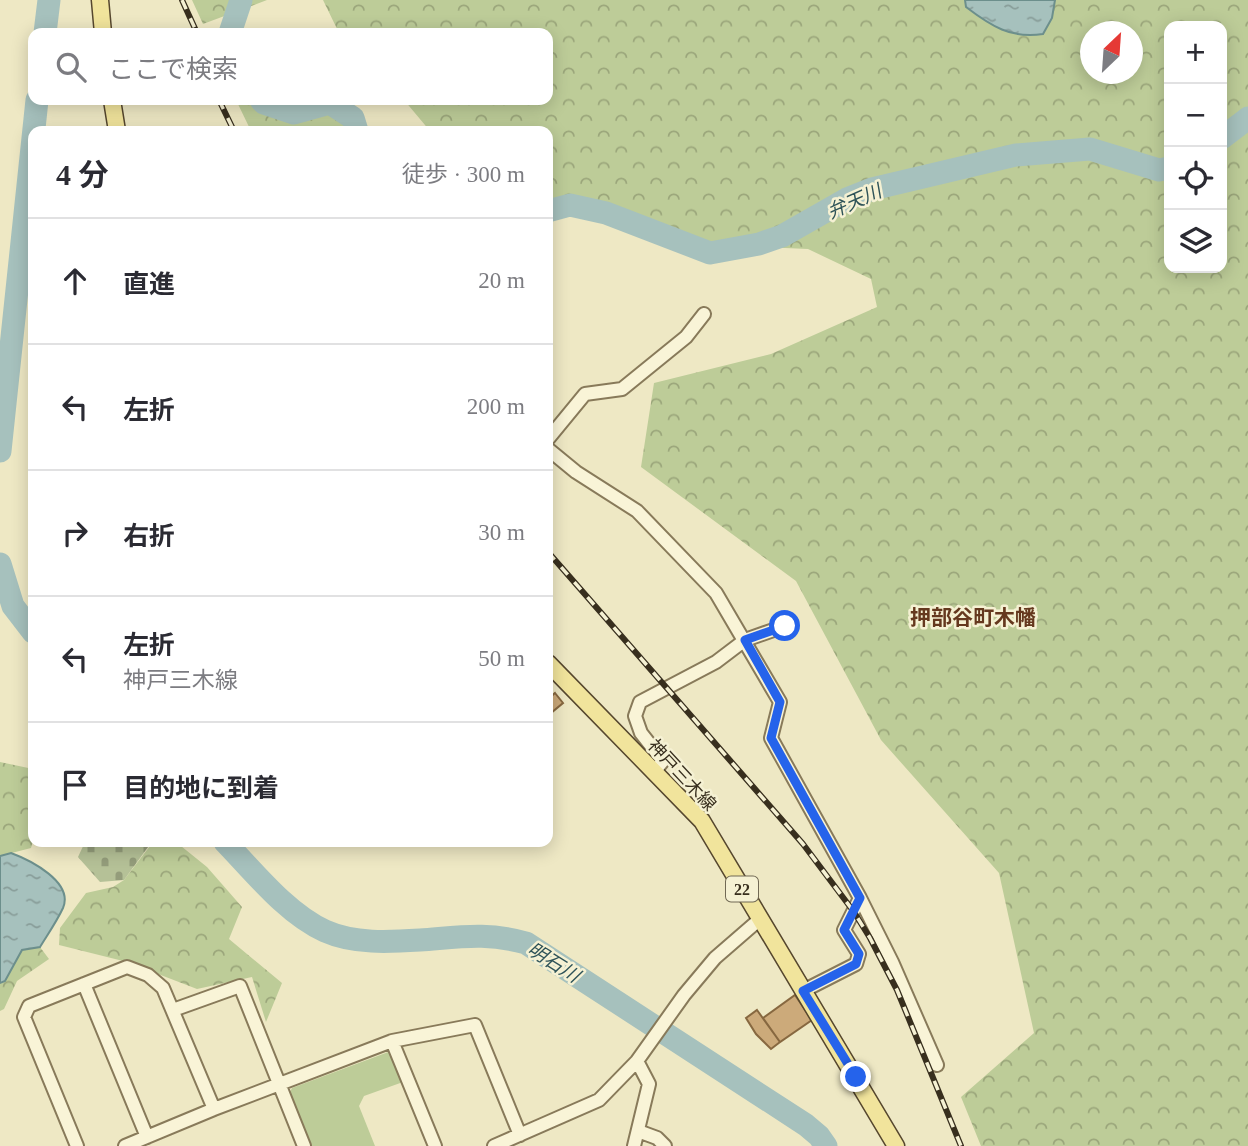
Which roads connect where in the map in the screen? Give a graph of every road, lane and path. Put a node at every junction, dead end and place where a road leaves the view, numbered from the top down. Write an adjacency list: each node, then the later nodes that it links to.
1 (101, 5): 2 (main road)
2 (103, 28)
3 (113, 105): 4 (main road)
4 (116, 126)
5 (705, 314): 6 (street)
6 (553, 433)
7 (553, 453): 9 (street)
8 (785, 626): 9 (street)
9 (745, 640): 11 (street); 12 (street)
10 (553, 668): 11 (main road, 神戸三木線 / 22)
11 (654, 772): 13 (main road, 神戸三木線 / 22)
12 (860, 898): 15 (street); 19 (street)
13 (760, 919): 15 (main road, 神戸三木線 / 22); 18 (street)
14 (84, 984): 16 (street); 24 (street); 25 (street)
15 (803, 991): 32 (main road, 神戸三木線 / 22)
16 (173, 1010): 20 (street); 21 (street)
17 (391, 1041): 20 (street); 23 (street); 28 (street)
18 (637, 1061): 22 (street); 23 (street)
19 (937, 1065)
20 (279, 1085): 21 (street); 27 (street)
21 (214, 1109): 24 (street)
22 (638, 1131): 30 (street); 31 (street)
23 (520, 1135): 29 (street)
24 (147, 1137): 26 (street)
25 (77, 1146)
26 (125, 1146)
27 (304, 1146)
28 (435, 1146)
29 (494, 1146)
30 (634, 1146)
31 (665, 1146)
32 (895, 1146)

